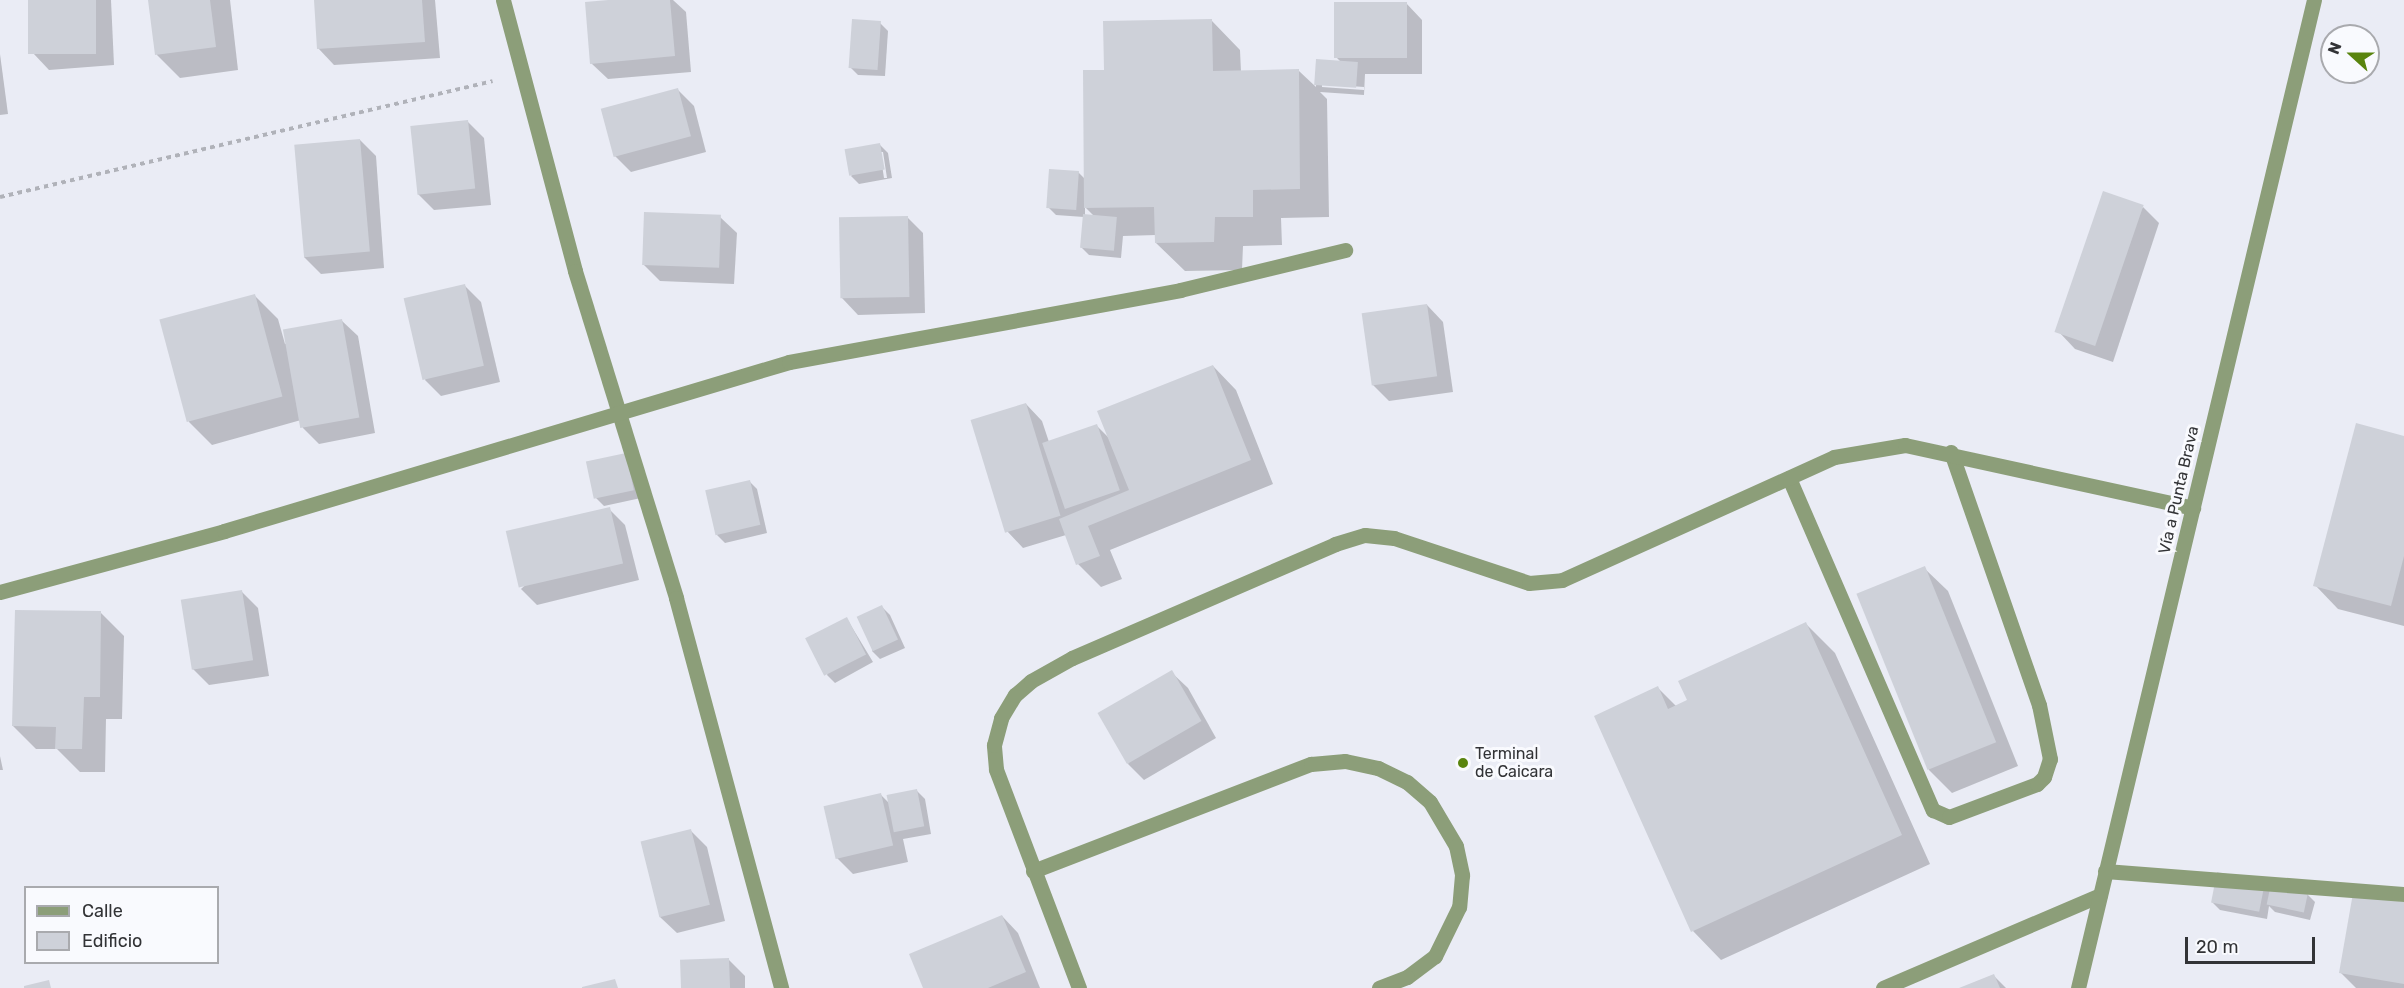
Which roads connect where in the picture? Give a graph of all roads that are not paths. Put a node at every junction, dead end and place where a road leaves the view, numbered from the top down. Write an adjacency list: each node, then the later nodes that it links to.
1 (503, 0): 4 (street)
2 (2314, 0): 7 (street, Vía a Punta Brava)
3 (1346, 250): 4 (street)
4 (619, 410): 8 (street); 13 (street)
5 (1951, 452): 6 (street); 6 (street); 7 (street)
6 (1789, 478): 9 (street)
7 (2193, 508): 10 (street, Vía a Punta Brava)
8 (0, 592)
9 (1033, 871): 14 (street); 15 (street)
10 (2105, 871): 11 (street); 12 (street, Vía a Punta Brava)
11 (2404, 894)
12 (2100, 895): 16 (street); 17 (street, Vía a Punta Brava)
13 (781, 988)
14 (1079, 988)
15 (1379, 988)
16 (1883, 988)
17 (2078, 988)

